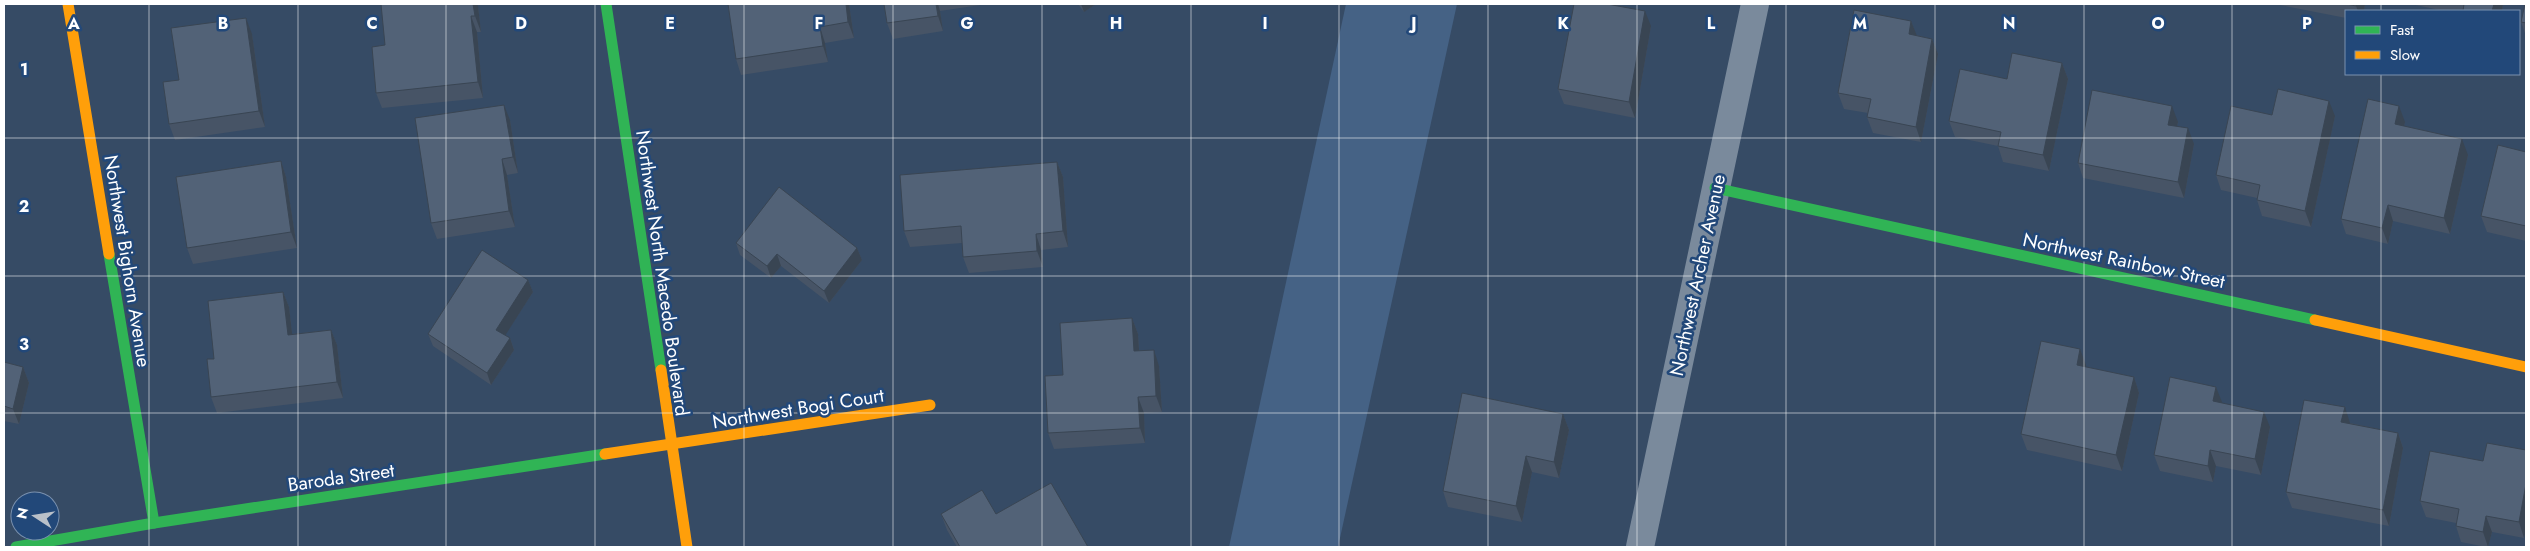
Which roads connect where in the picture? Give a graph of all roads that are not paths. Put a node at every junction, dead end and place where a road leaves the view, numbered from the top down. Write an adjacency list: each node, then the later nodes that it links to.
1 (68, 4): 8 (street, Northwest Bighorn Avenue)
2 (606, 4): 7 (street, Northwest North Macedo Boulevard)
3 (1755, 4): 4 (street, Northwest Archer Avenue)
4 (1714, 188): 5 (street, Northwest Rainbow Street); 11 (street, Northwest Archer Avenue)
5 (2526, 366)
6 (930, 405): 7 (street, Northwest Bogi Court)
7 (671, 446): 8 (street, Baroda Street); 10 (street, Northwest North Macedo Boulevard)
8 (154, 523): 9 (street, Baroda Street)
9 (16, 547)
10 (687, 547)
11 (1640, 547)

